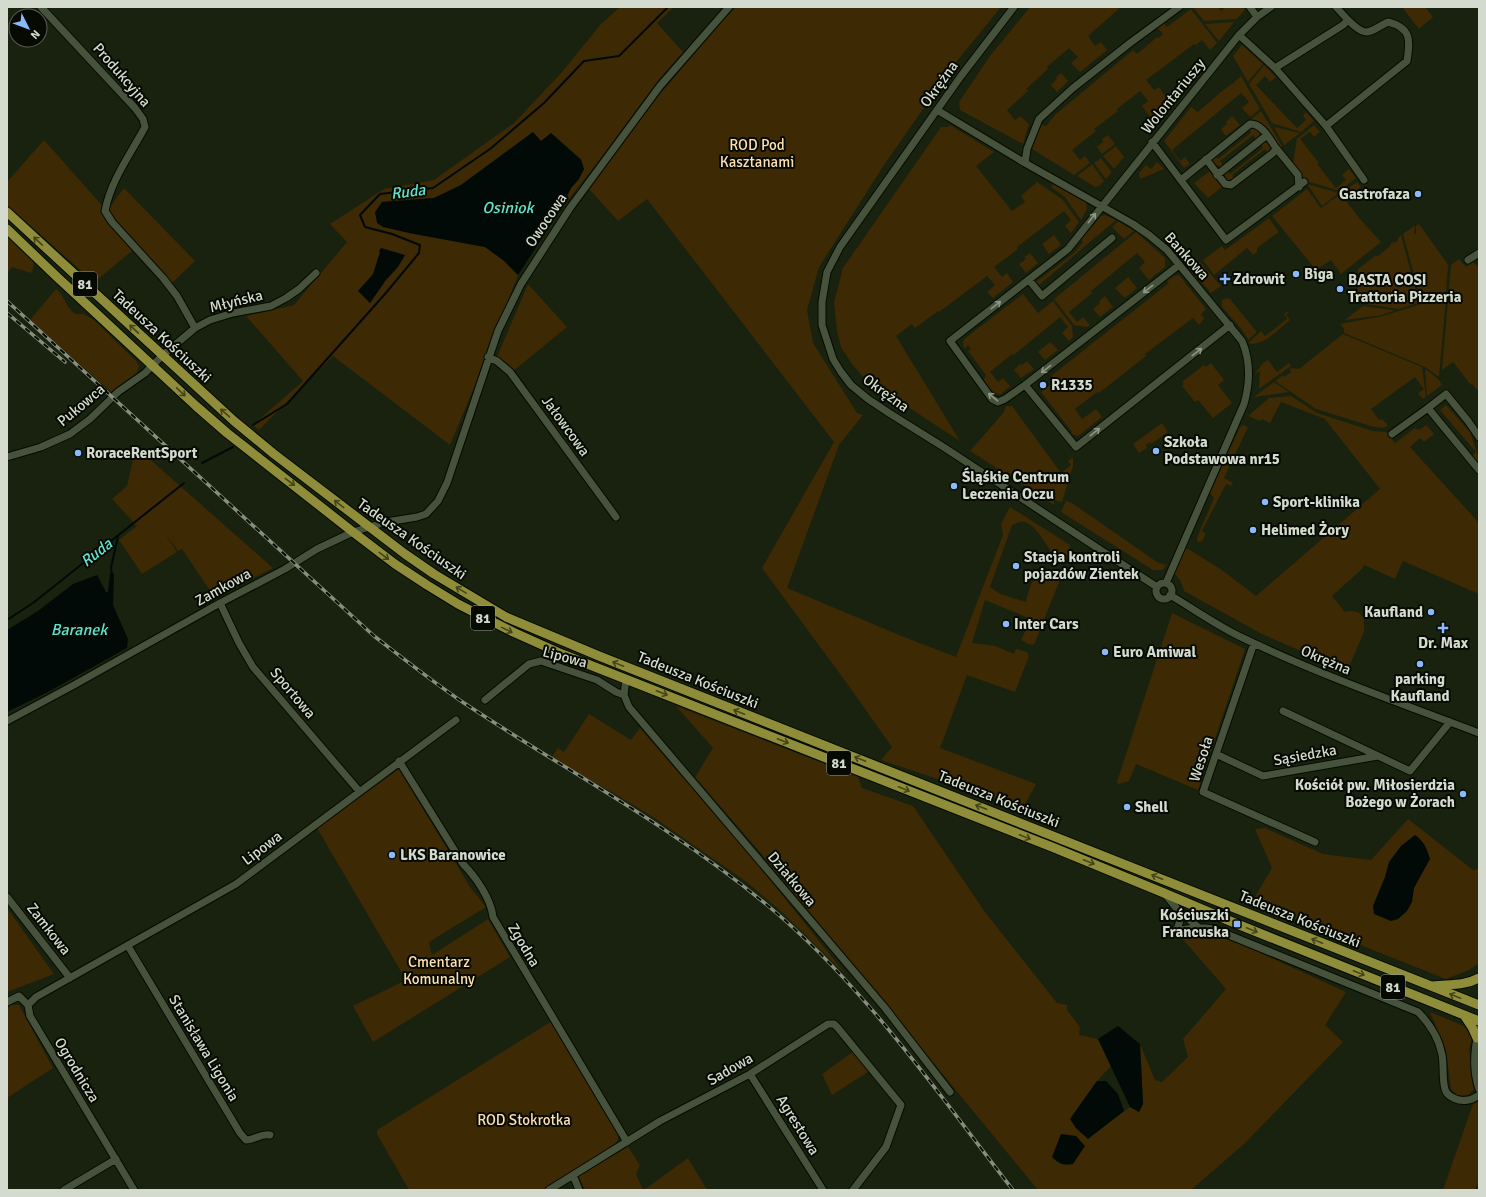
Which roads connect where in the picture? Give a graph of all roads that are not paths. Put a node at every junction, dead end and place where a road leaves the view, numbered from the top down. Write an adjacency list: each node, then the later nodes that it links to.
1 (42, 7): 32 (street, Produkcyjna)
2 (729, 7): 34 (street, Owocowa)
3 (1014, 7): 12 (street, Okrężna)
4 (1179, 7): 18 (street)
5 (1250, 7): 8 (street)
6 (1270, 7): 8 (street, Wolontariuszy)
7 (1336, 7): 9 (street)
8 (1257, 17): 10 (street, Wolontariuszy)
9 (1348, 20): 11 (street); 13 (street)
10 (1239, 35): 11 (street); 15 (street, Wolontariuszy)
11 (1275, 68): 13 (street)
12 (937, 110): 18 (street, Bankowa); 47 (street, Okrężna)
13 (1326, 126): 21 (street)
14 (1266, 135): 16 (street); 17 (street); 19 (street)
15 (1152, 142): 20 (street); 22 (street, Wolontariuszy)
16 (1276, 148): 19 (street); 20 (street)
17 (1206, 159): 19 (street); 20 (street)
18 (1025, 163): 22 (street, Bankowa)
19 (1218, 175)
20 (1181, 180)
21 (1364, 180)
22 (1101, 206): 28 (street, Bankowa); 30 (street, Wolontariuszy, one-way to 22)
23 (7, 212): 33 (main road, Tadeusza Kościuszki / 81, one-way to 23)
24 (7, 229): 35 (main road, Tadeusza Kościuszki / 81)
25 (1112, 238): 30 (street)
26 (1479, 253): 27 (street)
27 (1468, 260)
28 (1179, 265): 31 (street, Bankowa); 36 (street, one-way to 36)
29 (316, 272): 32 (street, Młyńska)
30 (1029, 280): 36 (street, Wolontariuszy, one-way to 30)
31 (1230, 325): 36 (street, one-way to 31); 46 (street, Bankowa)
32 (195, 328): 33 (street, Młyńska)
33 (162, 356): 35 (street, Pukowca); 44 (main road, Tadeusza Kościuszki / 81, one-way to 33)
34 (488, 357): 42 (street, Owocowa); 43 (street, Jałowcowa)
35 (152, 366): 40 (street, Pukowca); 45 (main road, Tadeusza Kościuszki / 81, one-way to 45)
36 (1025, 385)
37 (1428, 408): 38 (street); 39 (street); 41 (street)
38 (1392, 434)
39 (1479, 436)
40 (7, 457)
41 (1479, 470)
42 (447, 483): 44 (street, Zamkowa)
43 (616, 517)
44 (370, 528): 45 (street, Zamkowa); 71 (main road, Tadeusza Kościuszki / 81, one-way to 44)
45 (353, 532): 49 (street, Zamkowa); 51 (main road, Tadeusza Kościuszki / 81, one-way to 51)
46 (1166, 583): 47 (street); 48 (street)
47 (1157, 587): 48 (street)
48 (1170, 595): 50 (street, Okrężna)
49 (220, 603): 56 (street, Zamkowa); 62 (street, Sportowa)
50 (1254, 643): 57 (street, Okrężna); 59 (street, Wesoła)
51 (626, 679): 52 (street); 64 (main road, Tadeusza Kościuszki / 81, one-way to 64)
52 (624, 695): 53 (street, Lipowa); 80 (street, Działkowa)
53 (485, 700)
54 (1283, 711): 60 (street, Sąsiedzka)
55 (456, 720): 61 (street, Lipowa)
56 (7, 721)
57 (1450, 722): 58 (street, Okrężna); 60 (street, Sąsiedzka)
58 (1479, 733)
59 (1216, 754): 60 (street, Sąsiedzka); 63 (street, Wesoła)
60 (1378, 756)
61 (399, 761): 62 (street, Lipowa); 83 (street, Zgodna)
62 (359, 791): 68 (street, Lipowa)
63 (1315, 842)
64 (1164, 893): 66 (street); 75 (main road, Tadeusza Kościuszki / 81, one-way to 75)
65 (7, 897): 69 (street, Zamkowa)
66 (1182, 913): 67 (street); 67 (street)
67 (1198, 927): 81 (street)
68 (128, 946): 69 (street, Lipowa); 82 (street, Stanisława Ligonia)
69 (70, 978): 73 (street)
70 (1479, 978): 71 (main road)
71 (1431, 986): 74 (main road, Tadeusza Kościuszki / 81, one-way to 71)
72 (7, 1002): 73 (street)
73 (28, 1004): 84 (street, Ogrodnicza)
74 (1479, 1005)
75 (1464, 1015): 76 (main road, Tadeusza Kościuszki / 81); 77 (main road)
76 (1479, 1021)
77 (1478, 1034): 79 (street)
78 (750, 1074): 83 (street, Sadowa); 90 (street, Agrestowa); 91 (street, Sadowa)
79 (1479, 1089)
80 (950, 1092)
81 (1479, 1095)
82 (270, 1135)
83 (627, 1142): 85 (street, Sadowa)
84 (116, 1159): 86 (street); 87 (street, Ogrodnicza)
85 (573, 1175): 88 (street, Sadowa); 89 (street)
86 (64, 1190)
87 (134, 1190)
88 (549, 1190)
89 (579, 1190)
90 (823, 1190)
91 (852, 1190)

